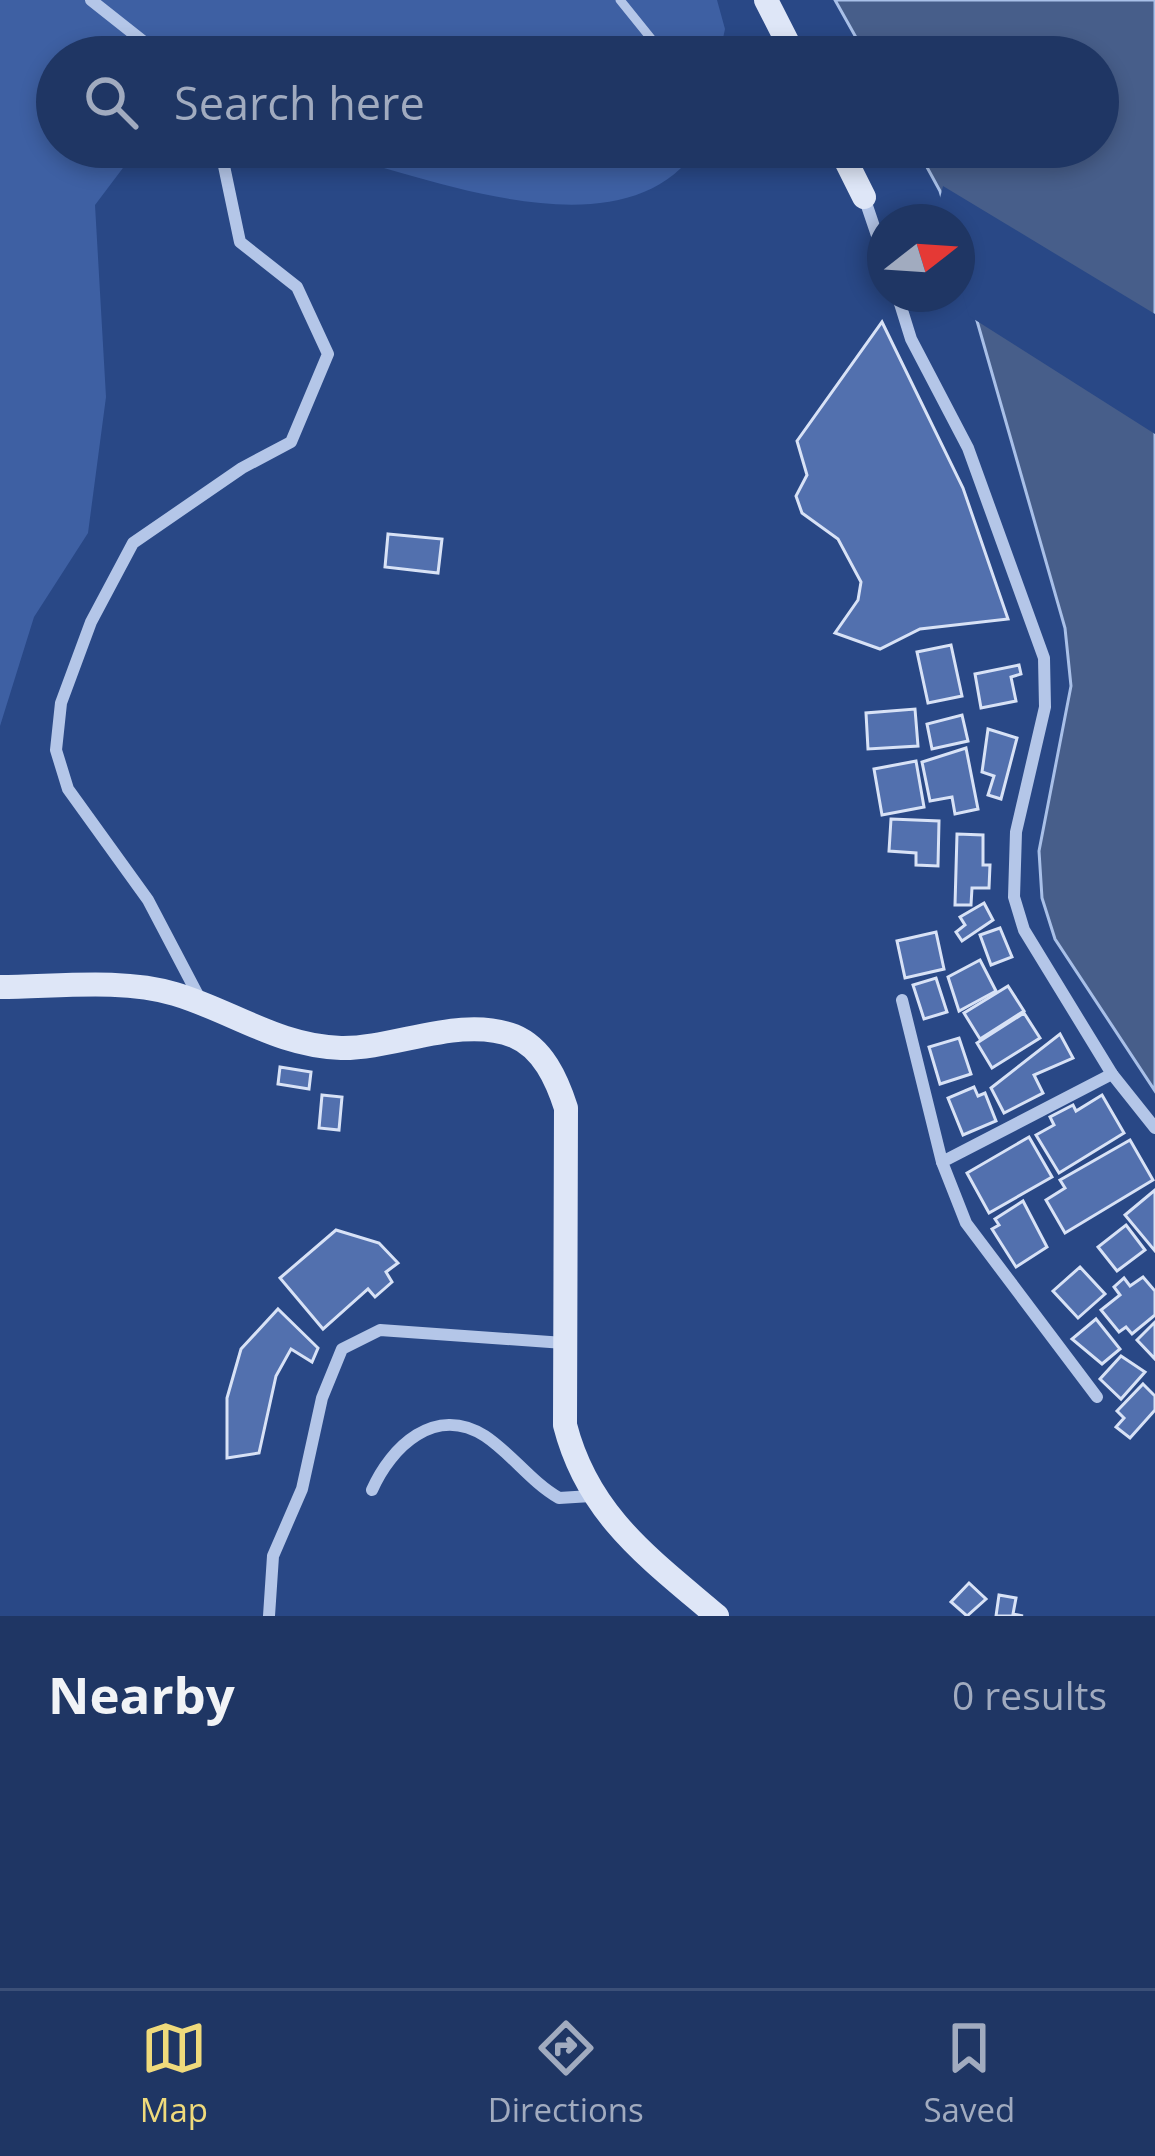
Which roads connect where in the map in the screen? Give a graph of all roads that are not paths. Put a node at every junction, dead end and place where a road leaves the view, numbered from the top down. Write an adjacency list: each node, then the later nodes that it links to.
1 (91, 0): 4 (street)
2 (620, 0): 5 (lane)
3 (766, 0): 6 (street)
4 (136, 36)
5 (649, 36)
6 (784, 36)
7 (224, 168): 16 (street)
8 (845, 168): 10 (lane)
9 (850, 168): 10 (street)
10 (852, 173): 11 (street)
11 (864, 197): 12 (street)
12 (867, 206)
13 (903, 312): 17 (street)
14 (0, 987): 16 (street)
15 (902, 1000): 19 (street)
16 (203, 1006): 20 (street)
17 (1112, 1074): 18 (street); 19 (street)
18 (1155, 1128)
19 (943, 1162): 21 (street)
20 (566, 1343): 23 (street); 24 (street)
21 (1097, 1397)
22 (372, 1490): 23 (street)
23 (591, 1496): 25 (street)
24 (268, 1616)
25 (717, 1616)

